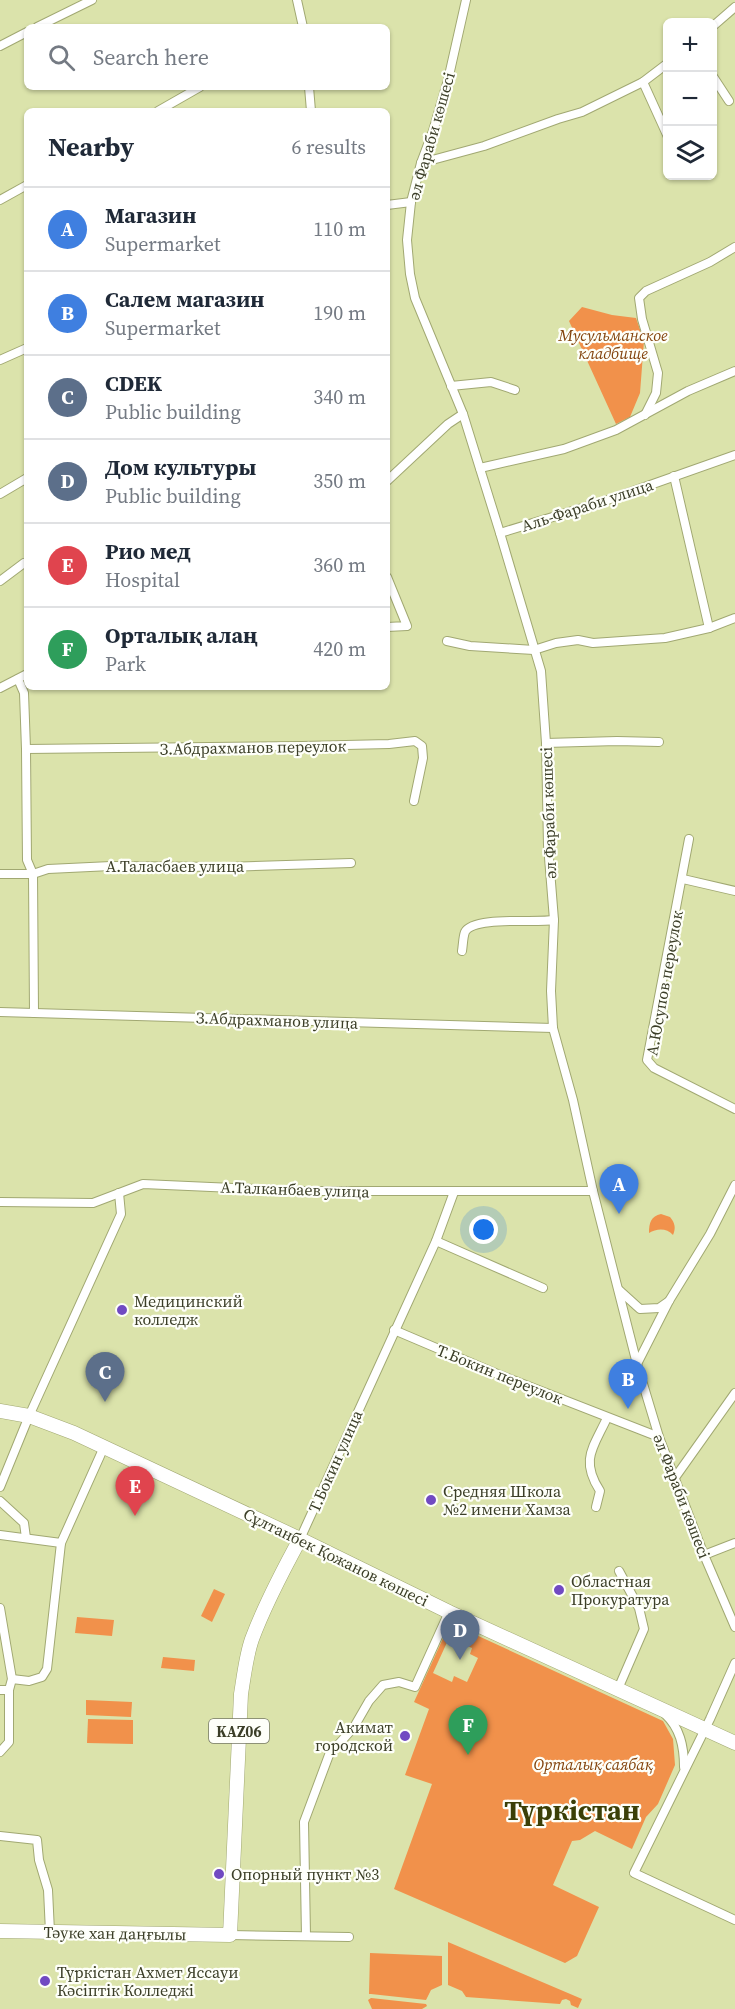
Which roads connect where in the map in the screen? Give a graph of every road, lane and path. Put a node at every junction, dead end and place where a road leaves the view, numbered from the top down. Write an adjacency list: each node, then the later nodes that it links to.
1 (92, 0): 6 (street)
2 (297, 0): 7 (street)
3 (466, 0): 19 (street, әл Фараби көшесі)
4 (735, 7): 5 (street)
5 (717, 23)
6 (44, 24)
7 (302, 24)
8 (24, 34): 9 (street)
9 (0, 46)
10 (663, 67): 11 (street)
11 (643, 82): 18 (street); 19 (street)
12 (717, 82): 15 (street)
13 (195, 90): 16 (street)
14 (309, 90): 17 (street)
15 (729, 100)
16 (163, 108)
17 (311, 108)
18 (663, 126)
19 (421, 163): 22 (street, әл Фараби көшесі)
20 (24, 187): 21 (street)
21 (0, 200)
22 (411, 202): 23 (street); 28 (street, әл Фараби көшесі)
23 (390, 205)
24 (735, 247): 31 (street)
25 (24, 349): 26 (street)
26 (0, 360)
27 (735, 371): 31 (street)
28 (451, 386): 29 (street); 30 (street, әл Фараби көшесі)
29 (515, 390)
30 (463, 414): 33 (street, әл Фараби көшесі); 35 (street)
31 (645, 415): 33 (street)
32 (735, 455): 34 (street, Аль-Фараби улица)
33 (480, 468): 38 (street, әл Фараби көшесі)
34 (674, 476): 38 (street, Аль-Фараби улица); 44 (street, Аль-Фараби улица)
35 (390, 478)
36 (24, 480): 37 (street)
37 (0, 494)
38 (500, 532): 46 (street, әл Фараби көшесі)
39 (24, 563): 40 (street)
40 (0, 582)
41 (390, 584): 43 (street)
42 (735, 618): 44 (street)
43 (390, 627)
44 (709, 628): 46 (street)
45 (447, 641): 46 (street)
46 (534, 650): 51 (street, әл Фараби көшесі)
47 (24, 676): 48 (street)
48 (18, 679): 49 (street); 52 (street)
49 (0, 688)
50 (659, 742): 51 (street)
51 (546, 743): 60 (street, әл Фараби көшесі)
52 (26, 749): 53 (street, З.Абдрахманов переулок); 57 (street)
53 (414, 801)
54 (690, 839): 58 (street, А.Юсупов переулок)
55 (351, 863): 57 (street, А.Таласбаев улица)
56 (0, 874): 57 (street, А.Таласбаев улица)
57 (33, 874): 63 (street)
58 (683, 879): 59 (street); 65 (street, А.Юсупов переулок)
59 (735, 891)
60 (554, 920): 61 (street); 64 (street, әл Фараби көшесі)
61 (462, 951)
62 (0, 1012): 63 (street, З.Абдрахманов улица)
63 (34, 1013): 64 (street, З.Абдрахманов улица)
64 (553, 1028): 67 (street, әл Фараби көшесі)
65 (735, 1109)
66 (735, 1185): 74 (street)
67 (593, 1191): 68 (street, А.Талканбаев улица); 73 (street, әл Фараби көшесі)
68 (453, 1192): 69 (street, А.Талканбаев улица); 71 (street, Т.Бокин улица)
69 (119, 1193): 70 (street, А.Талканбаев улица); 79 (street)
70 (0, 1202)
71 (436, 1241): 72 (street); 75 (street, Т.Бокин улица)
72 (543, 1288)
73 (618, 1289): 74 (street); 76 (street, әл Фараби көшесі)
74 (669, 1301): 76 (street)
75 (394, 1330): 80 (street, Т.Бокин переулок); 89 (street, Т.Бокин улица)
76 (637, 1364): 81 (street, әл Фараби көшесі)
77 (735, 1393): 83 (street)
78 (0, 1411): 79 (main road, Сұлтанбек Қожанов көшесі)
79 (29, 1416): 82 (main road, Сұлтанбек Қожанов көшесі); 84 (street)
80 (607, 1418): 81 (street); 86 (street)
81 (659, 1437): 83 (street, әл Фараби көшесі)
82 (104, 1447): 89 (main road, Сұлтанбек Қожанов көшесі); 90 (street)
83 (674, 1479): 92 (street, әл Фараби көшесі)
84 (0, 1487)
85 (0, 1501): 88 (street)
86 (597, 1507)
87 (0, 1535): 88 (street)
88 (26, 1538): 90 (street)
89 (300, 1539): 95 (main road, Сұлтанбек Қожанов көшесі); 110 (main road, Т.Бокин улица / KАZ06)
90 (61, 1543): 98 (street)
91 (735, 1543): 92 (street)
92 (704, 1555): 96 (street, әл Фараби көшесі)
93 (619, 1571): 99 (street)
94 (0, 1608): 98 (street)
95 (449, 1612): 99 (main road, Сұлтанбек Қожанов көшесі); 111 (street)
96 (735, 1627)
97 (735, 1663): 102 (street)
98 (12, 1679): 100 (street)
99 (618, 1689): 101 (main road, Сұлтанбек Қожанов көшесі)
100 (5, 1690): 104 (street)
101 (658, 1707): 102 (main road, Сұлтанбек Қожанов көшесі); 105 (street)
102 (705, 1729): 103 (main road, Сұлтанбек Қожанов көшесі); 105 (street)
103 (735, 1743)
104 (0, 1752)
105 (684, 1769): 107 (street)
106 (0, 1836): 109 (street)
107 (735, 1920)
108 (0, 1931): 109 (main road, Тәуке хан даңғылы)
109 (50, 1932): 110 (main road, Тәуке хан даңғылы)
110 (230, 1935): 111 (street)
111 (306, 1936): 112 (street)
112 (349, 1937)

